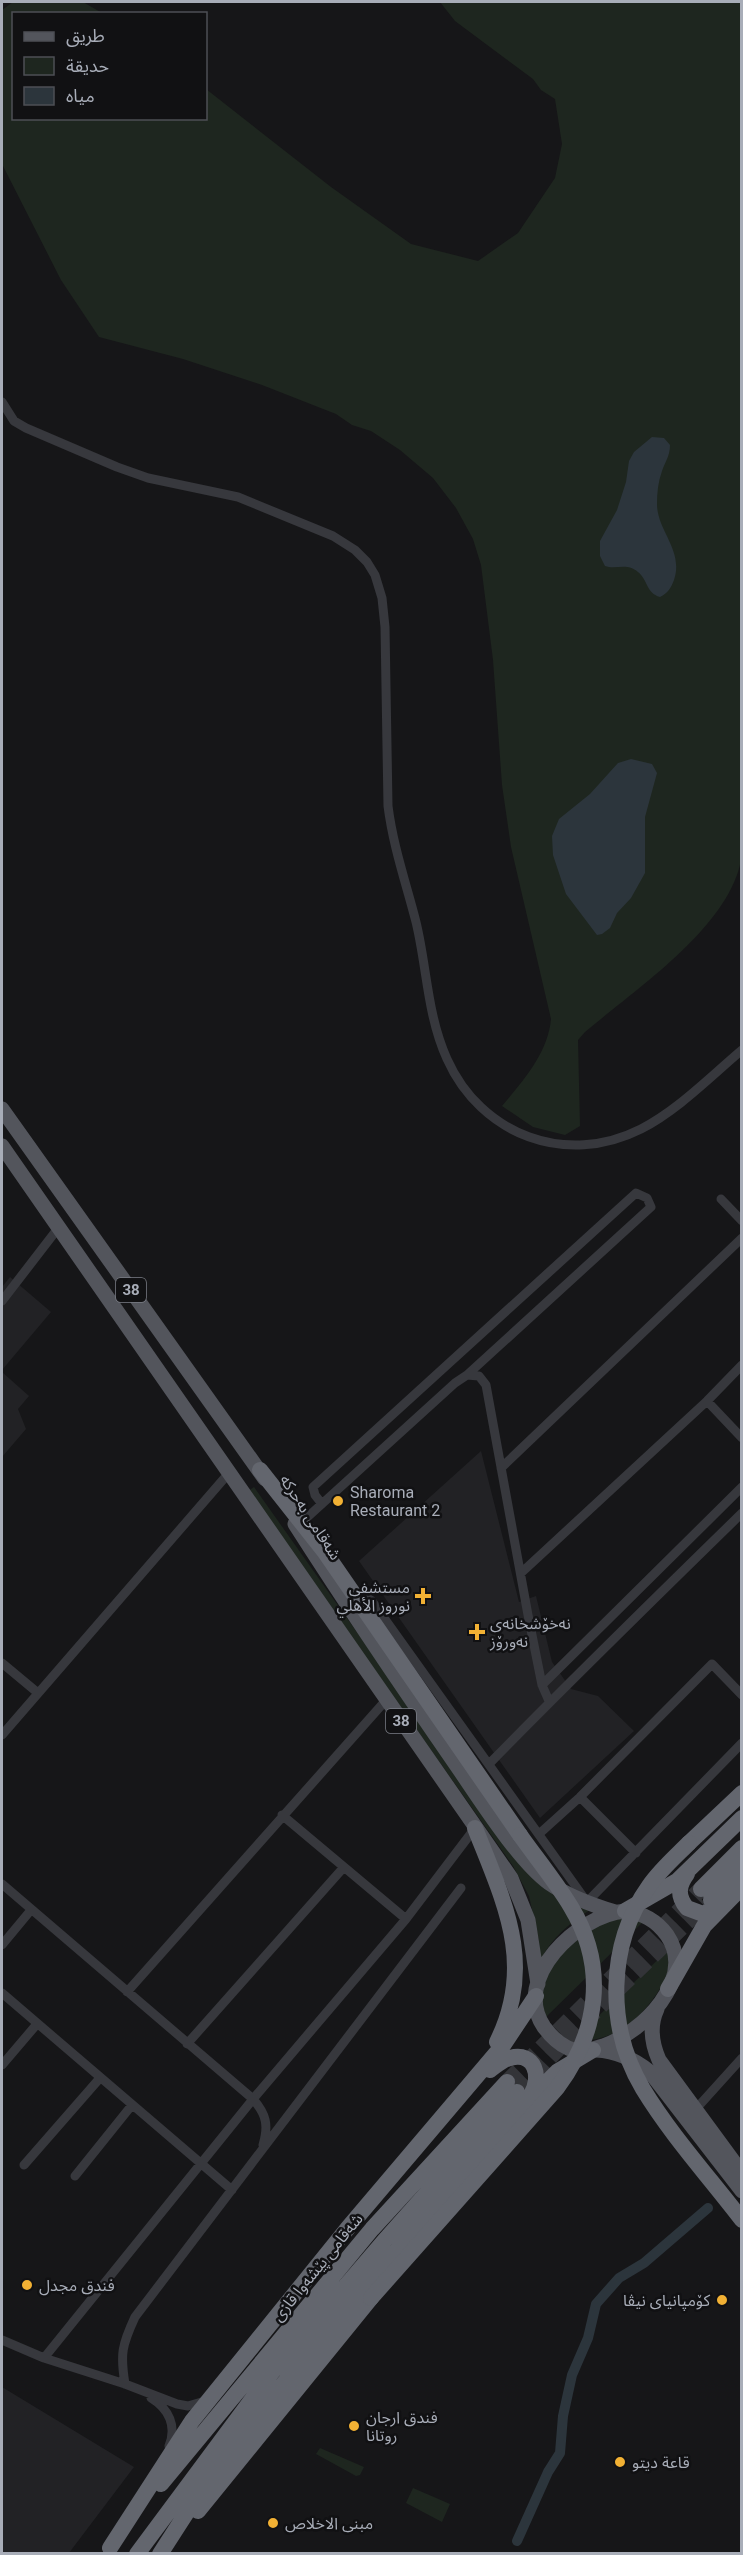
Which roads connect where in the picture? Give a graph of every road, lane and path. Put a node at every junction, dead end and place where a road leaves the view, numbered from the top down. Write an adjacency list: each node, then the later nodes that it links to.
1 (2, 402): 2 (street)
2 (741, 1050)
3 (2, 1109): 15 (main road, شەقامی بەحرکە / 38)
4 (2, 1146): 7 (main road, 38)
5 (721, 1199): 6 (street)
6 (741, 1221)
7 (59, 1227): 9 (street); 16 (main road, 38)
8 (741, 1238): 14 (street)
9 (2, 1301)
10 (741, 1365): 12 (street)
11 (467, 1375): 14 (street); 18 (street); 18 (street)
12 (707, 1401): 13 (street); 21 (street)
13 (741, 1438)
14 (501, 1468): 21 (street)
15 (260, 1470): 20 (highway); 46 (main road, شەقامی بەحرکە / 38)
16 (228, 1474): 25 (street); 27 (main road, 38)
17 (741, 1487): 24 (street)
18 (322, 1504): 20 (street)
19 (741, 1513): 28 (street)
20 (302, 1522): 22 (highway)
21 (520, 1573): 24 (street)
22 (353, 1593): 31 (street); 81 (highway, bridge)
23 (2, 1663): 25 (street)
24 (542, 1685): 28 (street)
25 (38, 1693): 29 (street)
26 (741, 1695): 33 (street)
27 (387, 1700): 34 (street); 36 (main road, 38)
28 (549, 1701): 31 (street)
29 (2, 1735)
30 (741, 1743): 39 (street)
31 (489, 1764): 37 (street)
32 (741, 1793): 74 (highway, bridge)
33 (580, 1797): 37 (street); 39 (street)
34 (282, 1815): 40 (street); 52 (street)
35 (741, 1818): 41 (highway, شەقامی پێشەوا قازی)
36 (475, 1828): 49 (street); 51 (main road, 38); 66 (highway)
37 (539, 1834): 46 (street)
38 (741, 1848): 42 (highway)
39 (636, 1853): 46 (street)
40 (344, 1867): 49 (street); 56 (street)
41 (691, 1868): 45 (highway); 48 (highway, شەقامی پێشەوا قازی)
42 (741, 1869)
43 (2, 1884): 47 (street)
44 (461, 1888): 67 (street)
45 (736, 1892): 54 (highway, شەقامی پێشەوا قازی)
46 (587, 1902): 48 (main road, شەقامی بەحرکە / 38)
47 (31, 1910): 50 (street); 52 (street)
48 (620, 1911): 51 (main road, شەقامی پێشەوا قازی); 54 (main road, 38)
49 (406, 1919): 63 (street)
50 (2, 1945)
51 (537, 1990): 57 (main road, شەقامی پێشەوا قازی / 38); 61 (highway, شەقامی پێشەوا قازی)
52 (127, 1992): 56 (street)
53 (2, 1994): 55 (street)
54 (664, 1995): 57 (main road, شەقامی پێشەوا قازی / 38); 65 (main road)
55 (37, 2024): 59 (street); 60 (street)
56 (187, 2044): 63 (street)
57 (593, 2049): 62 (highway, شەقامی پێشەوا قازی); 73 (main road)
58 (741, 2058): 65 (street)
59 (2, 2066)
60 (100, 2078): 64 (street); 69 (street)
61 (466, 2091): 62 (highway); 66 (highway, شەقامی پێشەوا قازی)
62 (517, 2092): 80 (highway, شەقامی پێشەوا قازی); 81 (highway, شەقامی پێشەوا قازی); 82 (highway, شەقامی پێشەوا قازی)
63 (253, 2099): 67 (street); 68 (street)
64 (132, 2105): 68 (street); 71 (street)
65 (695, 2110): 70 (main road)
66 (448, 2112): 78 (highway, شەقامی پێشەوا قازی)
67 (262, 2151): 72 (street)
68 (201, 2162): 72 (street); 76 (street)
69 (24, 2165)
70 (741, 2173)
71 (75, 2176)
72 (232, 2190): 77 (street)
73 (741, 2191)
74 (741, 2220)
75 (2, 2340): 76 (street)
76 (44, 2358): 77 (street)
77 (125, 2384): 78 (street); 79 (street)
78 (214, 2394): 79 (highway, شەقامی پێشەوا قازی)
79 (162, 2465): 80 (highway, شەقامی پێشەوا قازی)
80 (108, 2551)
81 (161, 2552)
82 (137, 2553)

